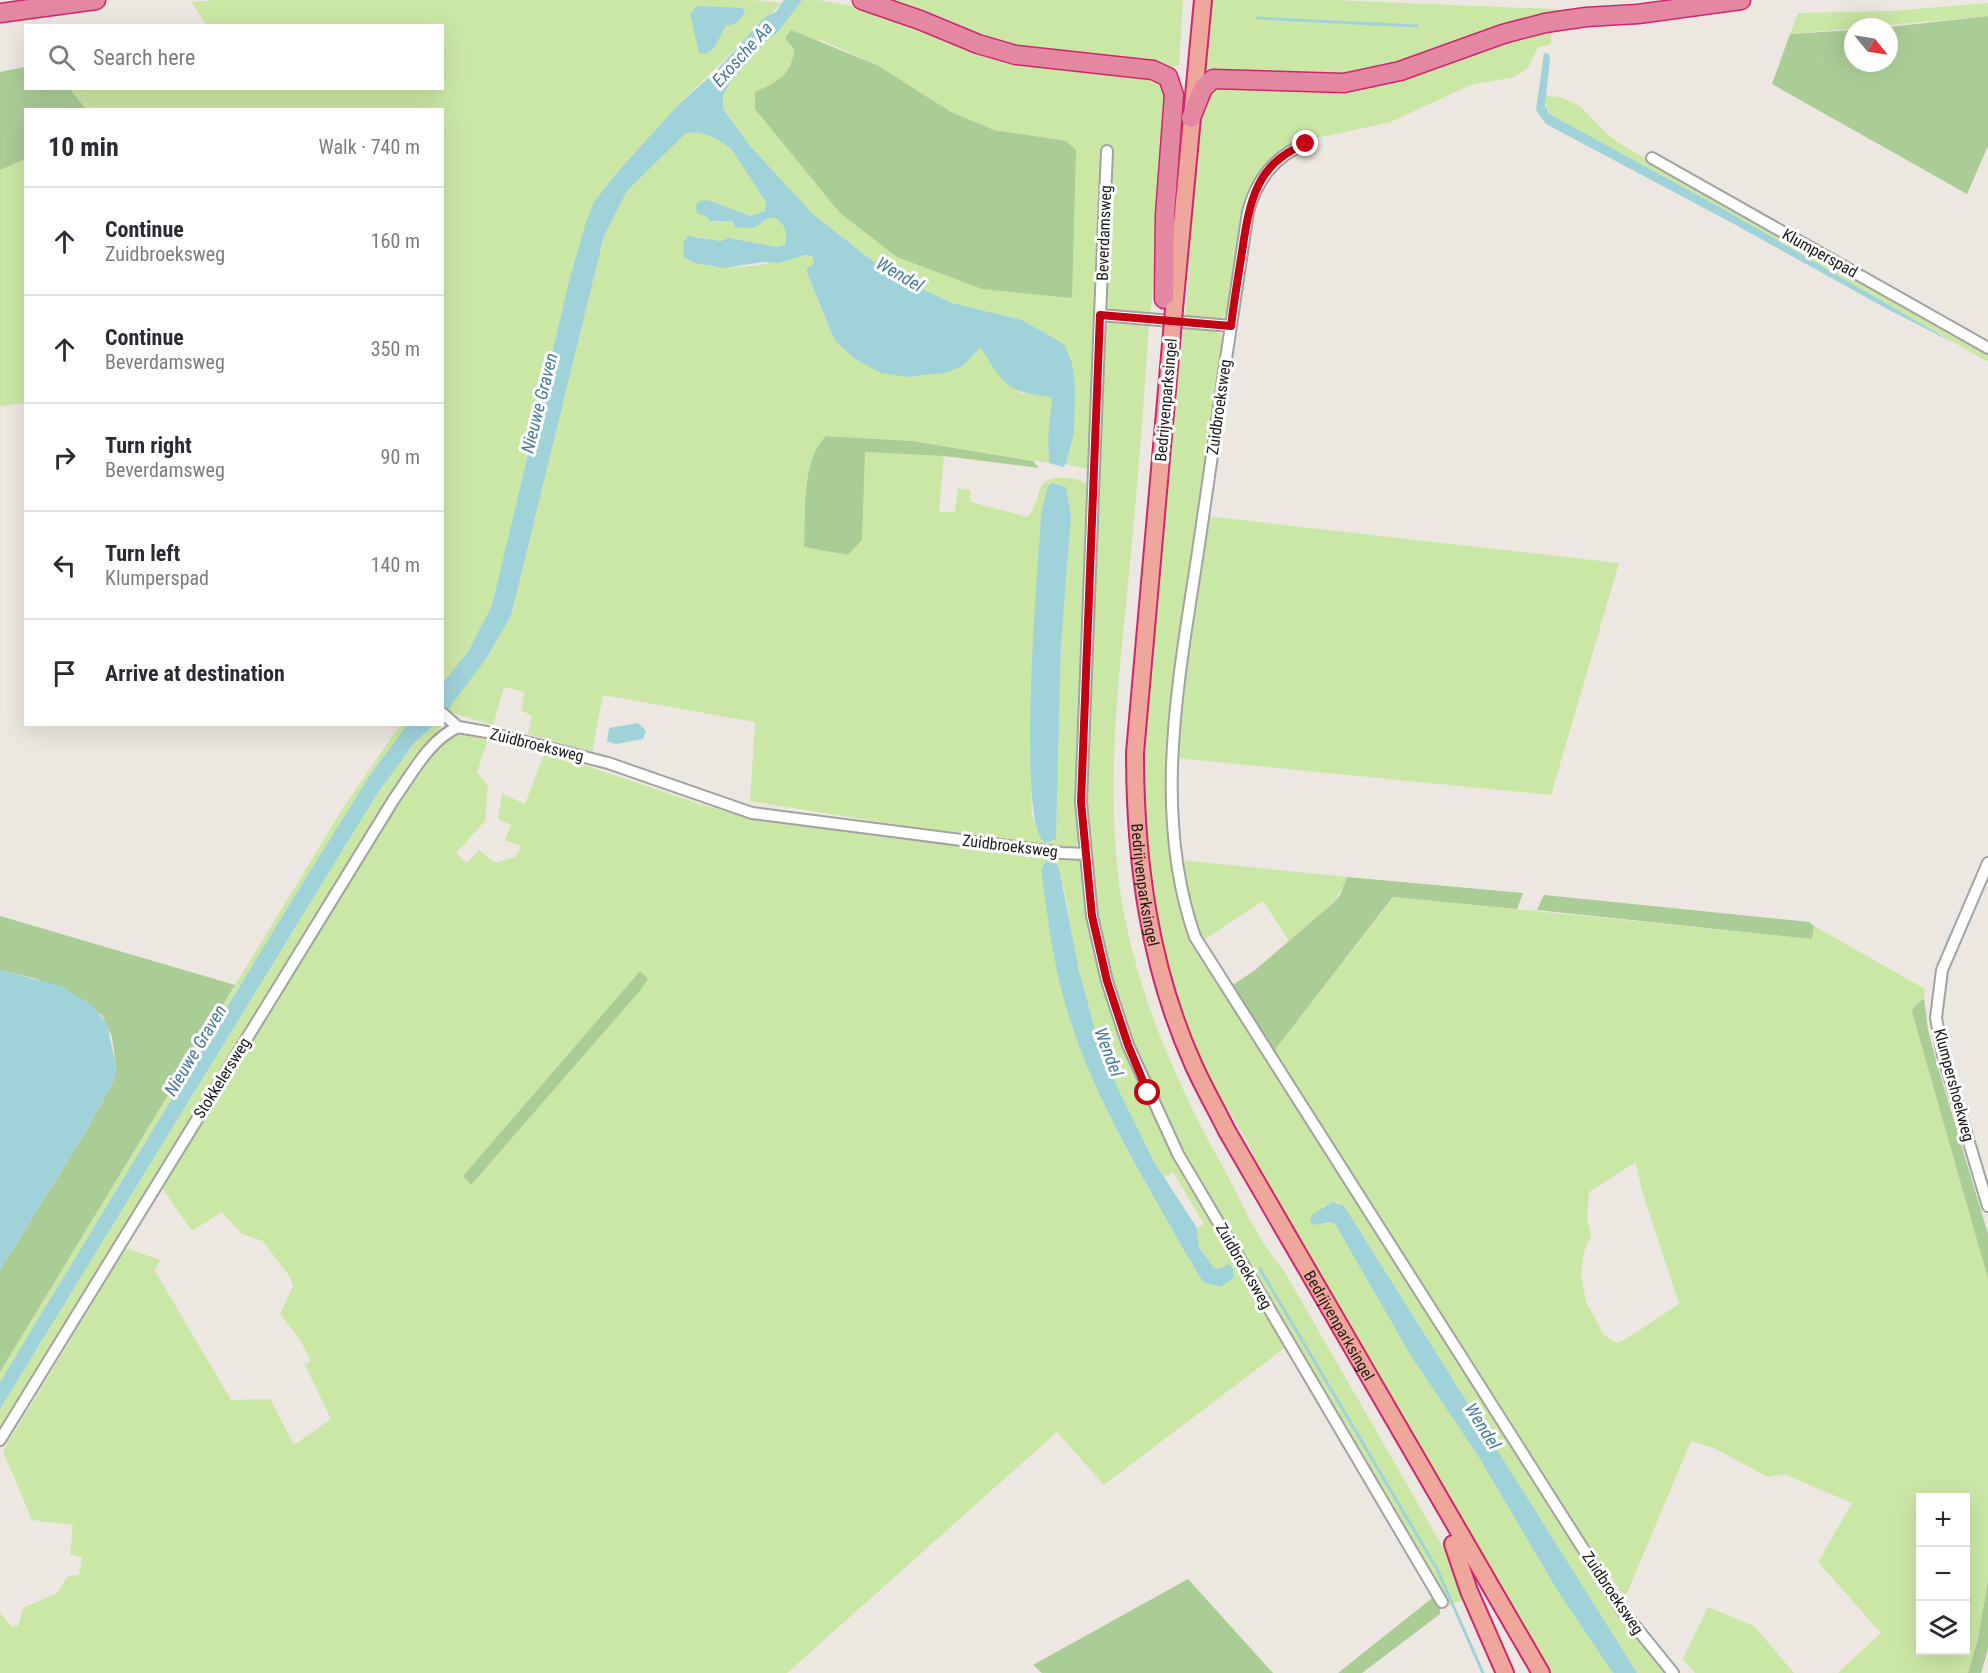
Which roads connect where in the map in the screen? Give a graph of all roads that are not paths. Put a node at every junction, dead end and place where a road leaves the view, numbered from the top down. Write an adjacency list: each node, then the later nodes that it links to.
1 (96, 0): 5 (highway)
2 (862, 0): 10 (highway)
3 (1741, 0): 6 (highway)
4 (1197, 5): 6 (highway, Bedrijvenparksingel); 10 (highway, Bedrijvenparksingel)
5 (0, 13)
6 (1191, 118): 10 (highway, Bedrijvenparksingel)
7 (1306, 144): 12 (street)
8 (1107, 151): 11 (street, Beverdamsweg)
9 (1652, 158): 14 (street, Klumperspad)
10 (1167, 305): 13 (highway, Bedrijvenparksingel)
11 (1100, 315): 12 (street); 17 (street, Beverdamsweg)
12 (1231, 326): 26 (street, Zuidbroeksweg)
13 (1167, 332): 21 (highway, Bedrijvenparksingel); 25 (highway, Bedrijvenparksingel)
14 (1988, 348)
15 (445, 715): 16 (street)
16 (458, 727): 17 (street, Zuidbroeksweg); 20 (street, Stokkelersweg)
17 (1085, 854): 22 (street, Zuidbroeksweg)
18 (1988, 863): 19 (street, Klumpershoekweg)
19 (1988, 1206)
20 (0, 1440)
21 (1453, 1544): 23 (highway); 24 (highway, Bedrijvenparksingel)
22 (1442, 1602)
23 (1505, 1673)
24 (1527, 1673)
25 (1541, 1673)
26 (1673, 1673)

